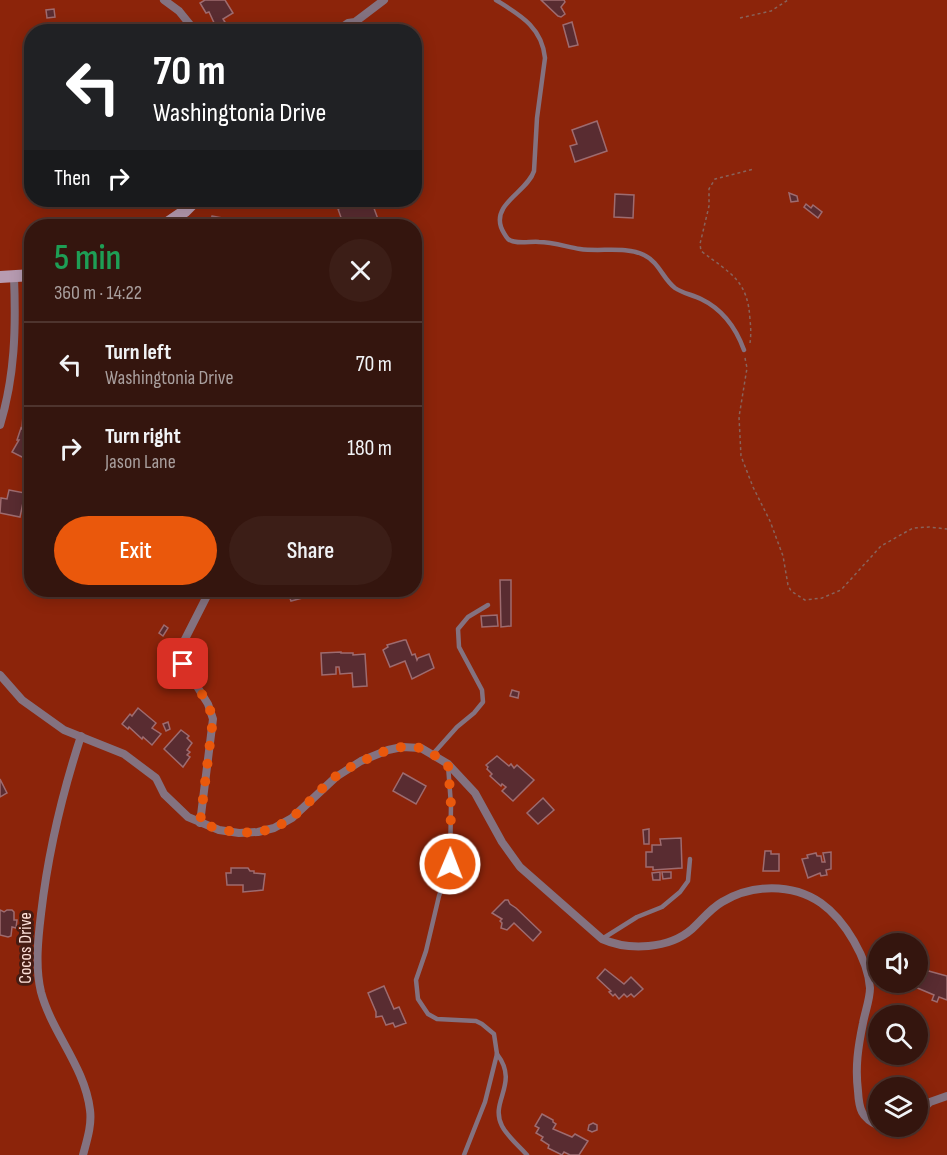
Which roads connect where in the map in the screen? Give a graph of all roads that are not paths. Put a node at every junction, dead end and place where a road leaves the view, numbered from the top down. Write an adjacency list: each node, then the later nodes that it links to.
1 (164, 0): 4 (street)
2 (384, 0): 5 (street)
3 (496, 0): 11 (lane)
4 (190, 24)
5 (347, 24)
6 (190, 207): 7 (street)
7 (174, 219)
8 (24, 276): 10 (street)
9 (0, 277): 10 (street)
10 (14, 277): 12 (street)
11 (744, 350)
12 (0, 425)
13 (206, 597): 19 (street)
14 (488, 605): 17 (lane)
15 (0, 675): 16 (street)
16 (81, 736): 19 (street); 26 (street, Cocos Drive)
17 (432, 755): 18 (street); 19 (street)
18 (448, 764): 21 (street); 22 (lane)
19 (200, 823)
20 (690, 859): 21 (lane)
21 (602, 939): 25 (street)
22 (497, 1054): 27 (lane); 28 (lane)
23 (947, 1096): 24 (street)
24 (928, 1104)
25 (868, 1119)
26 (83, 1155)
27 (464, 1155)
28 (527, 1155)

